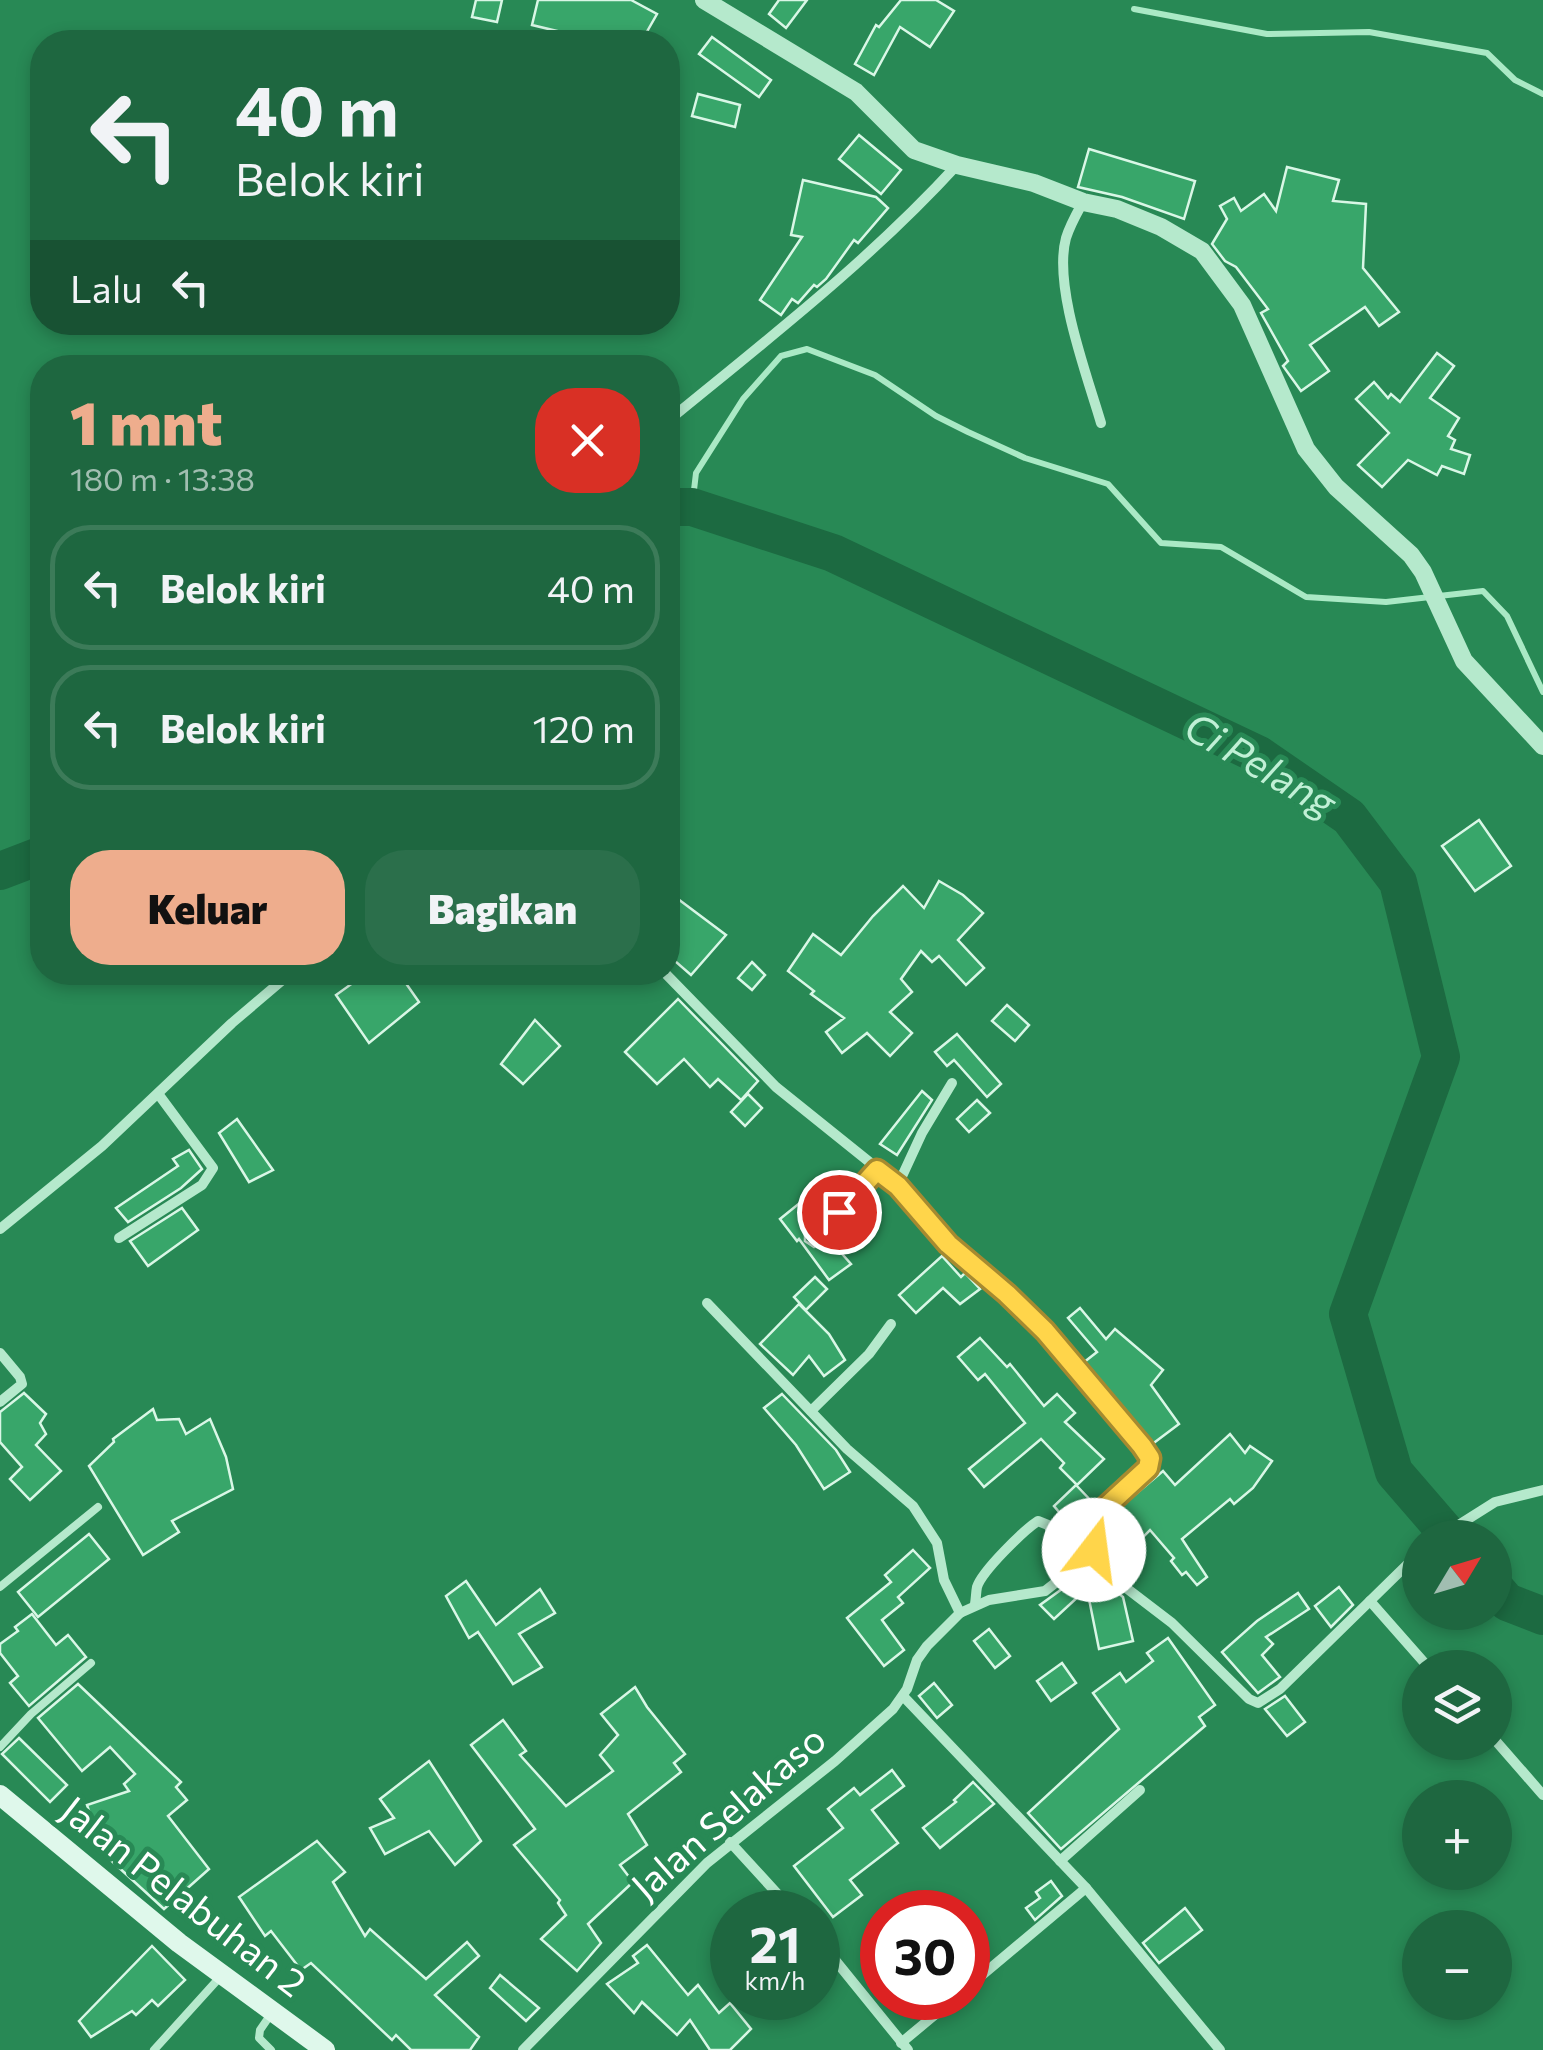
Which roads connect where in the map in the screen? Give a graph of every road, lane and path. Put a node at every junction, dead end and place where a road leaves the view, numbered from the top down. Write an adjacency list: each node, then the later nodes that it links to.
1 (704, 0): 2 (street)
2 (957, 165): 3 (street); 4 (street)
3 (1083, 202): 5 (street); 6 (street)
4 (680, 410)
5 (1101, 424)
6 (1543, 746)
7 (277, 985): 10 (street)
8 (677, 985): 11 (street)
9 (952, 1083): 12 (street)
10 (159, 1095): 13 (street); 14 (street)
11 (877, 1170): 12 (street); 15 (street)
12 (898, 1186): 25 (street)
13 (0, 1229)
14 (120, 1238)
15 (813, 1238)
16 (706, 1303): 20 (street)
17 (892, 1324): 20 (street)
18 (0, 1353): 19 (street)
19 (0, 1402)
20 (811, 1412): 30 (street)
21 (1543, 1490): 23 (street)
22 (98, 1507): 27 (lane)
23 (1461, 1520)
24 (1052, 1533): 29 (street)
25 (1087, 1558): 28 (street); 29 (street, Jalan Selakaso)
26 (1402, 1570): 28 (street)
27 (0, 1588)
28 (1370, 1601): 31 (street)
29 (976, 1604): 30 (street, Jalan Selakaso)
30 (960, 1613): 33 (street, Jalan Selakaso)
31 (1414, 1650)
32 (92, 1663): 34 (lane)
33 (903, 1696): 39 (street, Jalan Selakaso); 40 (street)
34 (0, 1746)
35 (1512, 1759): 38 (street)
36 (1140, 1790): 40 (street)
37 (0, 1794): 45 (main road, Jalan Pelabuhan 2)
38 (1543, 1795)
39 (730, 1842): 42 (street); 52 (street, Jalan Selakaso)
40 (1060, 1860): 41 (street)
41 (1086, 1888): 44 (street); 53 (street)
42 (774, 1890)
43 (840, 1966): 48 (street)
44 (990, 1969)
45 (221, 1976): 46 (main road, Jalan Pelabuhan 2); 49 (lane)
46 (271, 2014): 50 (lane); 51 (main road, Jalan Pelabuhan 2)
47 (932, 2020): 48 (street)
48 (904, 2046)
49 (154, 2050)
50 (271, 2050)
51 (324, 2050)
52 (523, 2050)
53 (1220, 2050)

